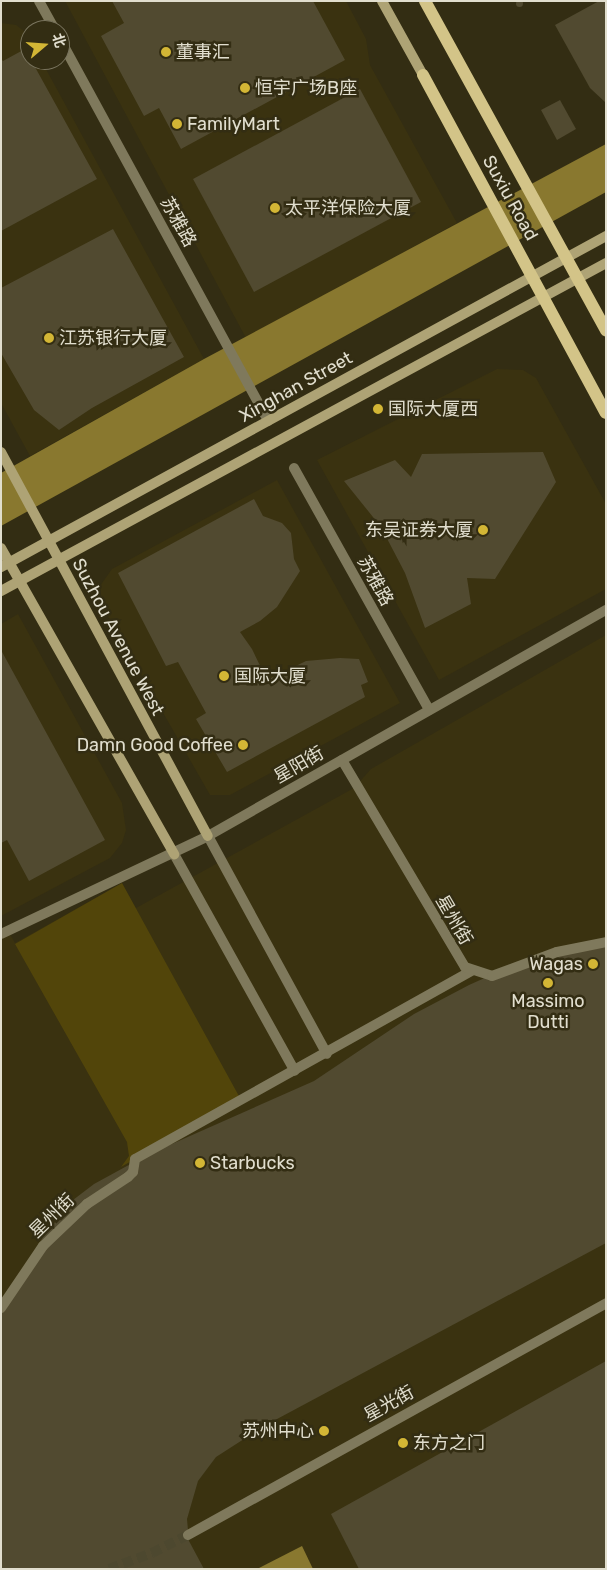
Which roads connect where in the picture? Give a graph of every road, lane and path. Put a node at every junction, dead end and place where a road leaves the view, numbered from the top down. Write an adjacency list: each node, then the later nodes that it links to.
1 (40, 1): 4 (street)
2 (382, 1): 6 (main road, Suxiu Road)
3 (425, 1): 8 (main road, Suxiu Road)
4 (50, 20)
5 (70, 57): 15 (street, 苏雅路)
6 (423, 75): 10 (main road, Suxiu Road)
7 (606, 236): 8 (main road, Xinghan Street)
8 (567, 258): 10 (main road, Xinghan Street); 11 (main road, Suxiu Road)
9 (606, 263): 11 (main road)
10 (533, 277): 12 (main road, Suxiu Road); 15 (main road, Xinghan Street)
11 (577, 278): 12 (main road); 13 (main road, Suxiu Road)
12 (543, 297): 14 (main road, Suxiu Road); 20 (main road)
13 (606, 330)
14 (606, 413)
15 (268, 421): 18 (main road, Xinghan Street)
16 (3, 456): 18 (main road, Suzhou Avenue West)
17 (294, 468): 25 (street, 苏雅路)
18 (49, 542): 20 (main road, Suzhou Avenue West); 21 (main road, Xinghan Street)
19 (1, 548): 21 (main road)
20 (59, 560): 22 (main road); 27 (main road, Suzhou Avenue West)
21 (5, 565): 22 (main road)
22 (20, 581): 23 (main road); 28 (main road)
23 (1, 591)
24 (606, 610): 25 (street, 星阳街)
25 (429, 710): 26 (street, 星阳街)
26 (342, 760): 27 (street, 星阳街); 31 (street, 星州街)
27 (208, 836): 28 (street, 星阳街); 32 (street)
28 (174, 854): 29 (street, 星阳街); 33 (street)
29 (1, 934)
30 (606, 942): 31 (street, 星州街)
31 (472, 970): 32 (street)
32 (327, 1054): 33 (street)
33 (295, 1071): 35 (street, 星州街)
34 (606, 1303): 36 (street, 星光街)
35 (1, 1308)
36 (188, 1535)

